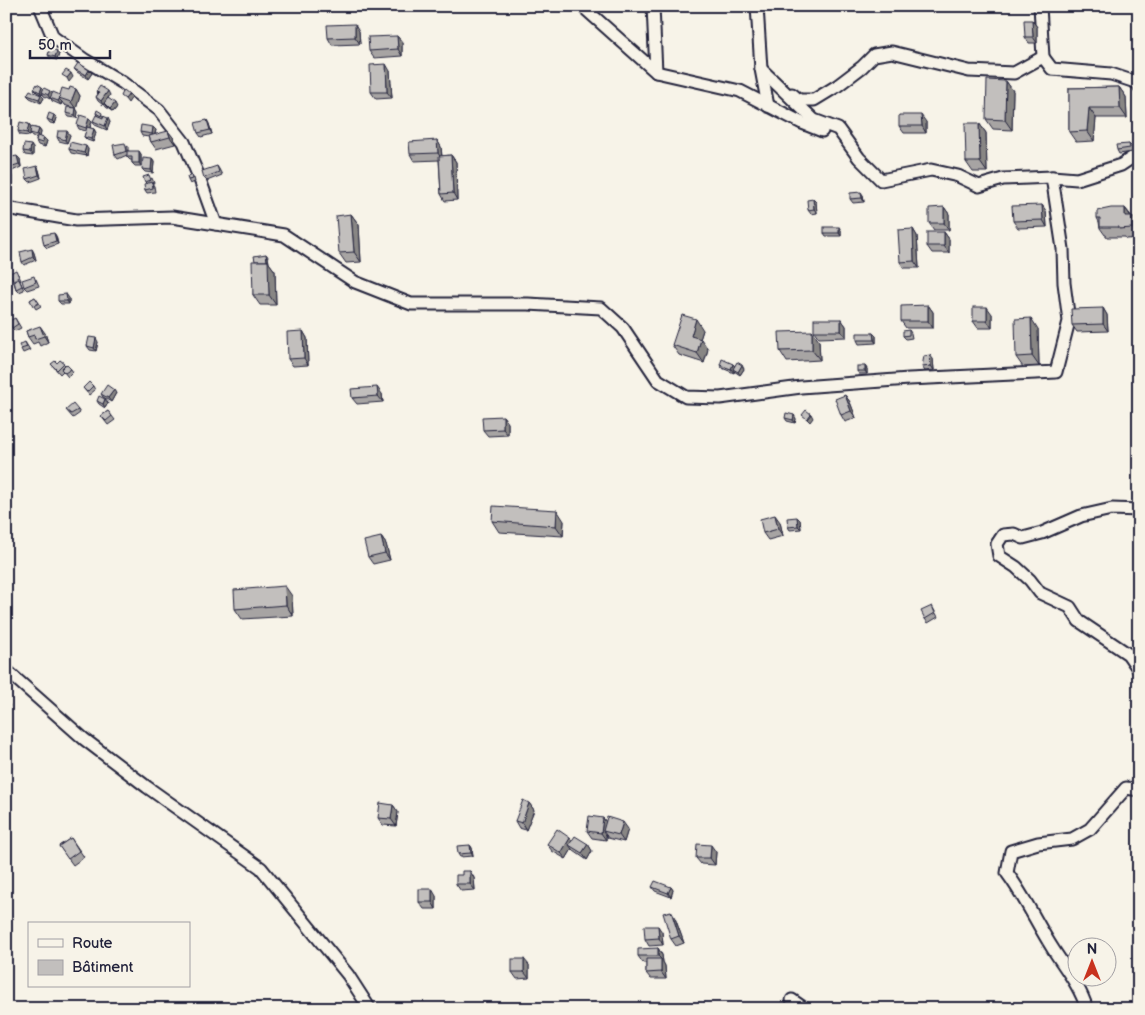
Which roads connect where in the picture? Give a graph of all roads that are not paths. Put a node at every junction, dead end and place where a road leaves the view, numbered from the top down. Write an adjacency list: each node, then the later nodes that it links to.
1 (40, 6): 15 (street)
2 (582, 6): 8 (street)
3 (653, 6): 8 (street)
4 (757, 6): 7 (street)
5 (1040, 6): 6 (street)
6 (1043, 57): 7 (street); 9 (street)
7 (761, 69): 10 (street); 11 (street)
8 (656, 72): 10 (street)
9 (1138, 83)
10 (768, 106): 11 (street)
11 (845, 139): 13 (street)
12 (1139, 152): 13 (street)
13 (1052, 177): 15 (street)
14 (6, 208): 15 (street)
15 (216, 224)
16 (1139, 510): 18 (street)
17 (6, 670): 21 (street)
18 (1139, 670)
19 (1139, 790): 23 (street)
20 (792, 1000): 22 (street)
21 (370, 1009)
22 (805, 1009)
23 (1087, 1009)

